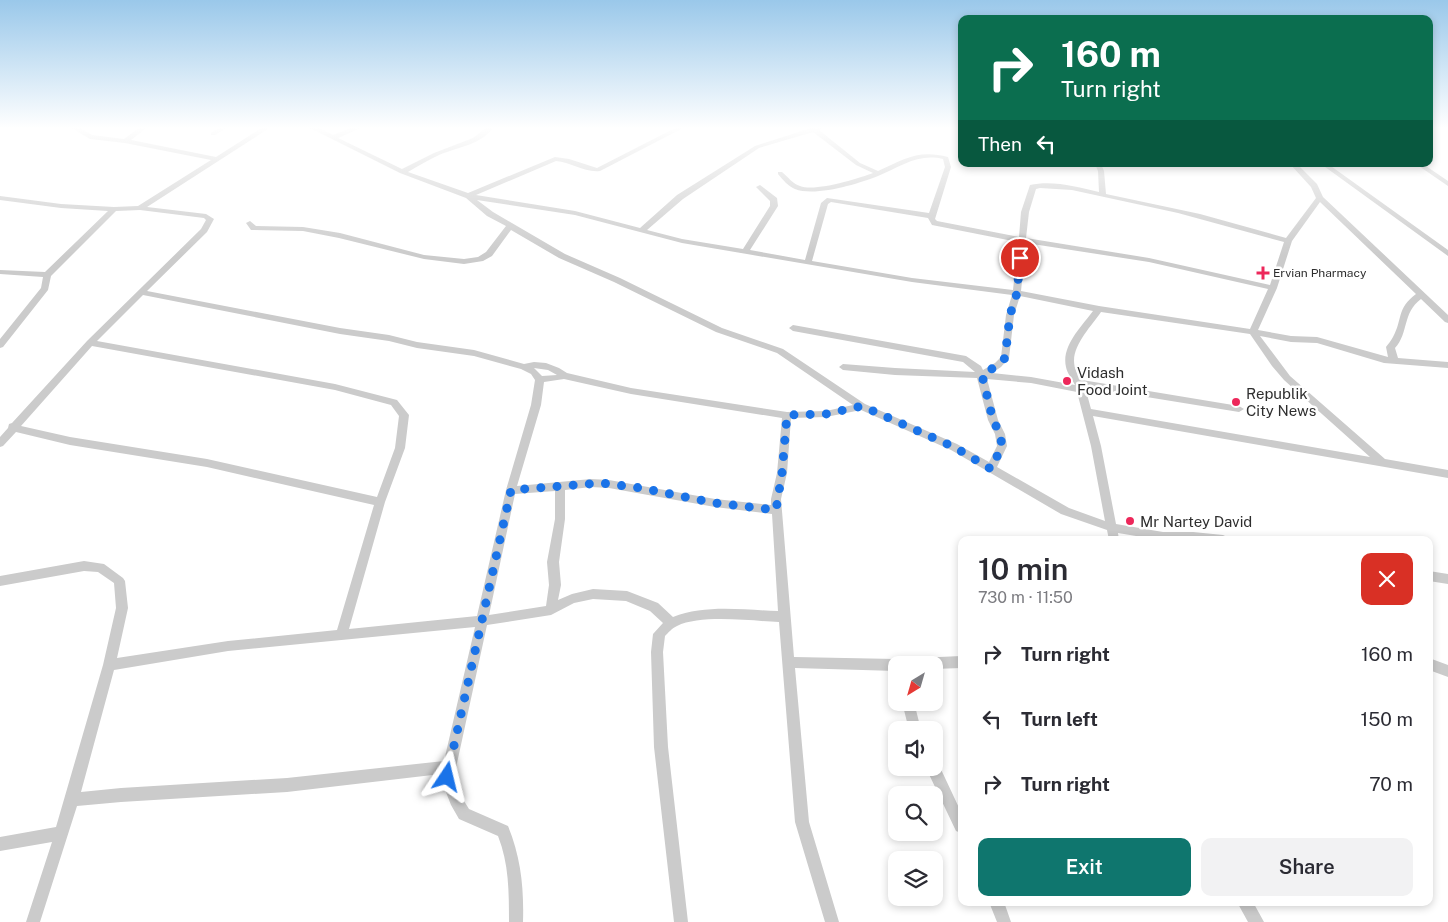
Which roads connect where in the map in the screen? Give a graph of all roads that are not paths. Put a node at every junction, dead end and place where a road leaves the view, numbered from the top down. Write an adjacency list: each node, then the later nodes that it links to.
1 (200, 170): 23 (street)
2 (398, 170): 13 (street)
3 (406, 170): 13 (street)
4 (529, 170): 20 (street)
5 (721, 170): 28 (street)
6 (871, 170): 15 (street)
7 (885, 170): 15 (street)
8 (947, 170): 25 (street)
9 (1101, 170): 19 (street)
10 (1299, 170): 22 (street)
11 (1332, 170): 32 (street)
12 (1429, 170): 16 (street)
13 (402, 172): 20 (street)
14 (780, 173): 15 (street)
15 (878, 173)
16 (1444, 179): 17 (street)
17 (1448, 184)
18 (760, 187): 31 (street)
19 (1102, 193): 29 (street); 30 (street)
20 (469, 196): 27 (street); 28 (street)
21 (0, 198): 24 (street)
22 (1320, 198): 30 (street); 39 (street)
23 (140, 208): 24 (street); 37 (street)
24 (114, 209): 35 (street)
25 (931, 216): 29 (street); 33 (street)
26 (250, 222): 27 (street)
27 (510, 226): 54 (street)
28 (641, 231): 31 (street)
29 (1022, 240): 36 (street); 38 (street)
30 (1288, 241): 36 (street)
31 (745, 252): 33 (street)
32 (1448, 254)
33 (808, 263): 38 (street)
34 (0, 272): 35 (street)
35 (47, 275): 45 (street)
36 (1272, 288): 43 (street)
37 (140, 292): 44 (street); 48 (street)
38 (1017, 293): 40 (street); 50 (street)
39 (1421, 295): 41 (street); 46 (street)
40 (1099, 308): 43 (street); 53 (street)
41 (1448, 320)
42 (793, 328): 50 (street)
43 (1253, 332): 46 (street); 60 (street)
44 (90, 343): 58 (street); 65 (street)
45 (0, 345)
46 (1394, 361): 47 (street)
47 (1448, 365)
48 (524, 367): 51 (street); 52 (street)
49 (843, 367): 50 (street)
50 (982, 375): 53 (street); 61 (street)
51 (564, 376): 52 (street); 57 (street)
52 (540, 379): 64 (street)
53 (1080, 386): 55 (street); 56 (street)
54 (862, 406): 57 (street); 61 (street)
55 (1239, 409)
56 (1087, 412): 60 (street); 67 (street)
57 (787, 415): 66 (street)
58 (12, 427): 59 (street); 65 (street)
59 (0, 443)
60 (1382, 462): 62 (street)
61 (991, 469): 67 (street)
62 (1448, 474)
63 (560, 487): 64 (street); 66 (street); 75 (street)
64 (511, 490): 77 (street)
65 (380, 502): 79 (street)
66 (776, 510): 76 (street)
67 (1110, 527): 68 (street); 69 (street)
68 (1113, 536)
69 (1163, 536)
70 (1163, 536): 71 (street)
71 (1194, 536)
72 (1433, 577): 73 (street)
73 (1448, 579)
74 (0, 582): 83 (street)
75 (551, 610): 77 (street); 78 (street)
76 (785, 617): 78 (street); 80 (street)
77 (481, 621): 79 (street); 87 (street)
78 (672, 623): 97 (street)
79 (342, 634): 83 (street)
80 (788, 662): 84 (street); 98 (street)
81 (958, 662): 82 (street)
82 (943, 663)
83 (109, 665): 89 (street)
84 (888, 665)
85 (1433, 665): 86 (street)
86 (1448, 671)
87 (448, 767): 89 (street); 96 (street)
88 (937, 776): 90 (street)
89 (72, 800): 91 (street)
90 (958, 820)
91 (61, 833): 92 (street); 95 (street)
92 (0, 844)
93 (998, 906): 99 (street)
94 (1247, 906): 100 (street)
95 (33, 922)
96 (516, 922)
97 (681, 922)
98 (832, 922)
99 (1004, 922)
100 (1257, 922)

